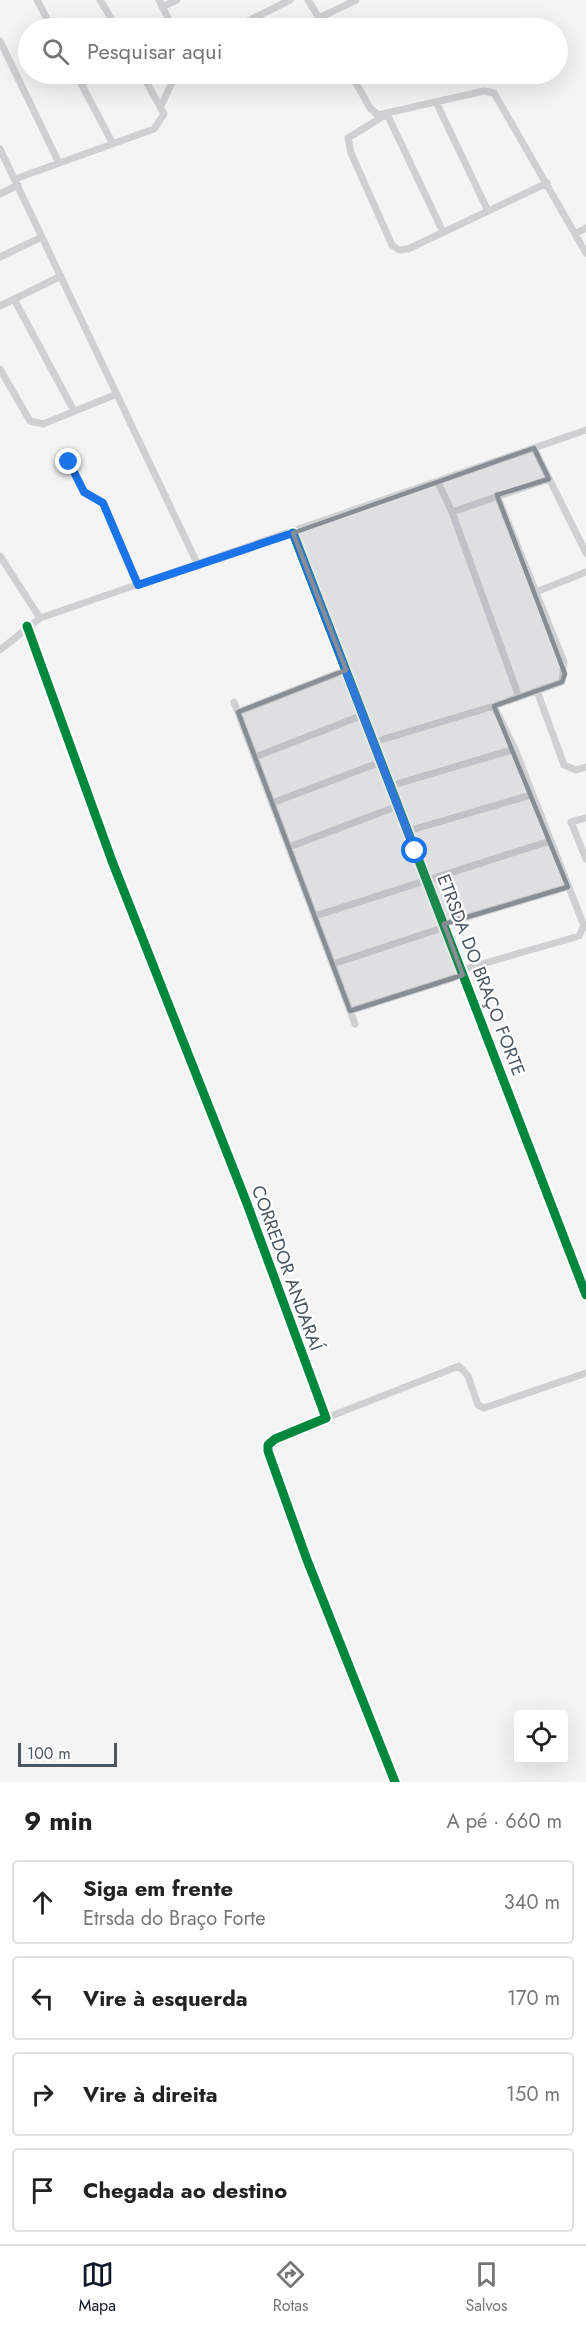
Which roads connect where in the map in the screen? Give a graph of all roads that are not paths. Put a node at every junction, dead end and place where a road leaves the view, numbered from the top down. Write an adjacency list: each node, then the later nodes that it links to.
1 (37, 0): 8 (street)
2 (100, 0): 9 (street)
3 (177, 0): 7 (street)
4 (290, 0): 11 (street)
5 (308, 0): 12 (street)
6 (356, 0): 12 (street)
7 (160, 3): 10 (street)
8 (47, 18)
9 (111, 18)
10 (168, 18)
11 (254, 18)
12 (319, 18)
13 (0, 41): 14 (street)
14 (18, 78)
15 (21, 84): 25 (street)
16 (81, 84): 23 (street)
17 (148, 84): 21 (street)
18 (171, 84): 21 (street)
19 (357, 84): 22 (street)
20 (436, 102): 22 (street); 27 (street); 29 (street)
21 (161, 106): 23 (street)
22 (387, 114): 31 (street); 31 (street)
23 (113, 144): 25 (street)
24 (0, 148): 26 (street)
25 (59, 163): 26 (street)
26 (17, 182): 28 (street); 33 (street)
27 (547, 183): 29 (street); 32 (street)
28 (0, 194)
29 (488, 211): 31 (street)
30 (586, 228): 32 (street)
31 (443, 232)
32 (575, 234): 34 (street)
33 (42, 237): 35 (street); 36 (street)
34 (586, 253)
35 (0, 257)
36 (61, 276): 37 (street); 40 (street)
37 (14, 299): 38 (street); 41 (street)
38 (0, 306)
39 (1, 374): 41 (street)
40 (117, 394): 41 (street); 52 (street)
41 (74, 411)
42 (586, 430): 43 (street)
43 (534, 448): 45 (street); 46 (street)
44 (69, 462): 54 (street)
45 (549, 478): 47 (street); 50 (street)
46 (438, 482): 48 (street); 49 (street)
47 (497, 495): 48 (street); 55 (street)
48 (452, 512): 61 (street)
49 (293, 533): 52 (street); 59 (street, ETRSDA DO BRAÇO FORTE)
50 (586, 553)
51 (0, 556): 56 (street)
52 (198, 565): 54 (street)
53 (586, 572): 55 (street)
54 (138, 585): 56 (street)
55 (536, 592): 60 (street)
56 (40, 618): 57 (street)
57 (27, 626): 58 (street); 90 (street, CORREDOR ANDARAÍ)
58 (0, 650)
59 (346, 670): 64 (street); 65 (street, ETRSDA DO BRAÇO FORTE)
60 (537, 691): 61 (street); 70 (street)
61 (519, 697): 63 (street)
62 (234, 702): 64 (street)
63 (494, 706): 66 (street); 67 (street)
64 (238, 712): 68 (street)
65 (363, 715): 66 (street, ETRSDA DO BRAÇO FORTE); 68 (street)
66 (374, 742): 69 (street, ETRSDA DO BRAÇO FORTE)
67 (515, 749): 71 (street); 72 (street)
68 (255, 757): 73 (street)
69 (381, 762): 71 (street, ETRSDA DO BRAÇO FORTE); 73 (street)
70 (586, 767)
71 (390, 786): 74 (street, ETRSDA DO BRAÇO FORTE)
72 (531, 795): 76 (street); 77 (street)
73 (272, 803): 78 (street)
74 (398, 806): 76 (street, ETRSDA DO BRAÇO FORTE); 78 (street)
75 (586, 818): 79 (street)
76 (408, 831): 80 (street, ETRSDA DO BRAÇO FORTE)
77 (550, 841): 80 (street); 81 (street)
78 (289, 847): 82 (street)
79 (586, 859)
80 (427, 880): 82 (street); 83 (street, ETRSDA DO BRAÇO FORTE)
81 (568, 887): 83 (street); 85 (street)
82 (315, 916): 84 (street)
83 (444, 926): 84 (street); 85 (street, ETRSDA DO BRAÇO FORTE)
84 (333, 964): 86 (street)
85 (462, 973): 86 (street); 88 (street, ETRSDA DO BRAÇO FORTE)
86 (350, 1011): 87 (street)
87 (355, 1024)
88 (586, 1295)
89 (586, 1373): 90 (street)
90 (326, 1418): 91 (street)
91 (395, 1782)

